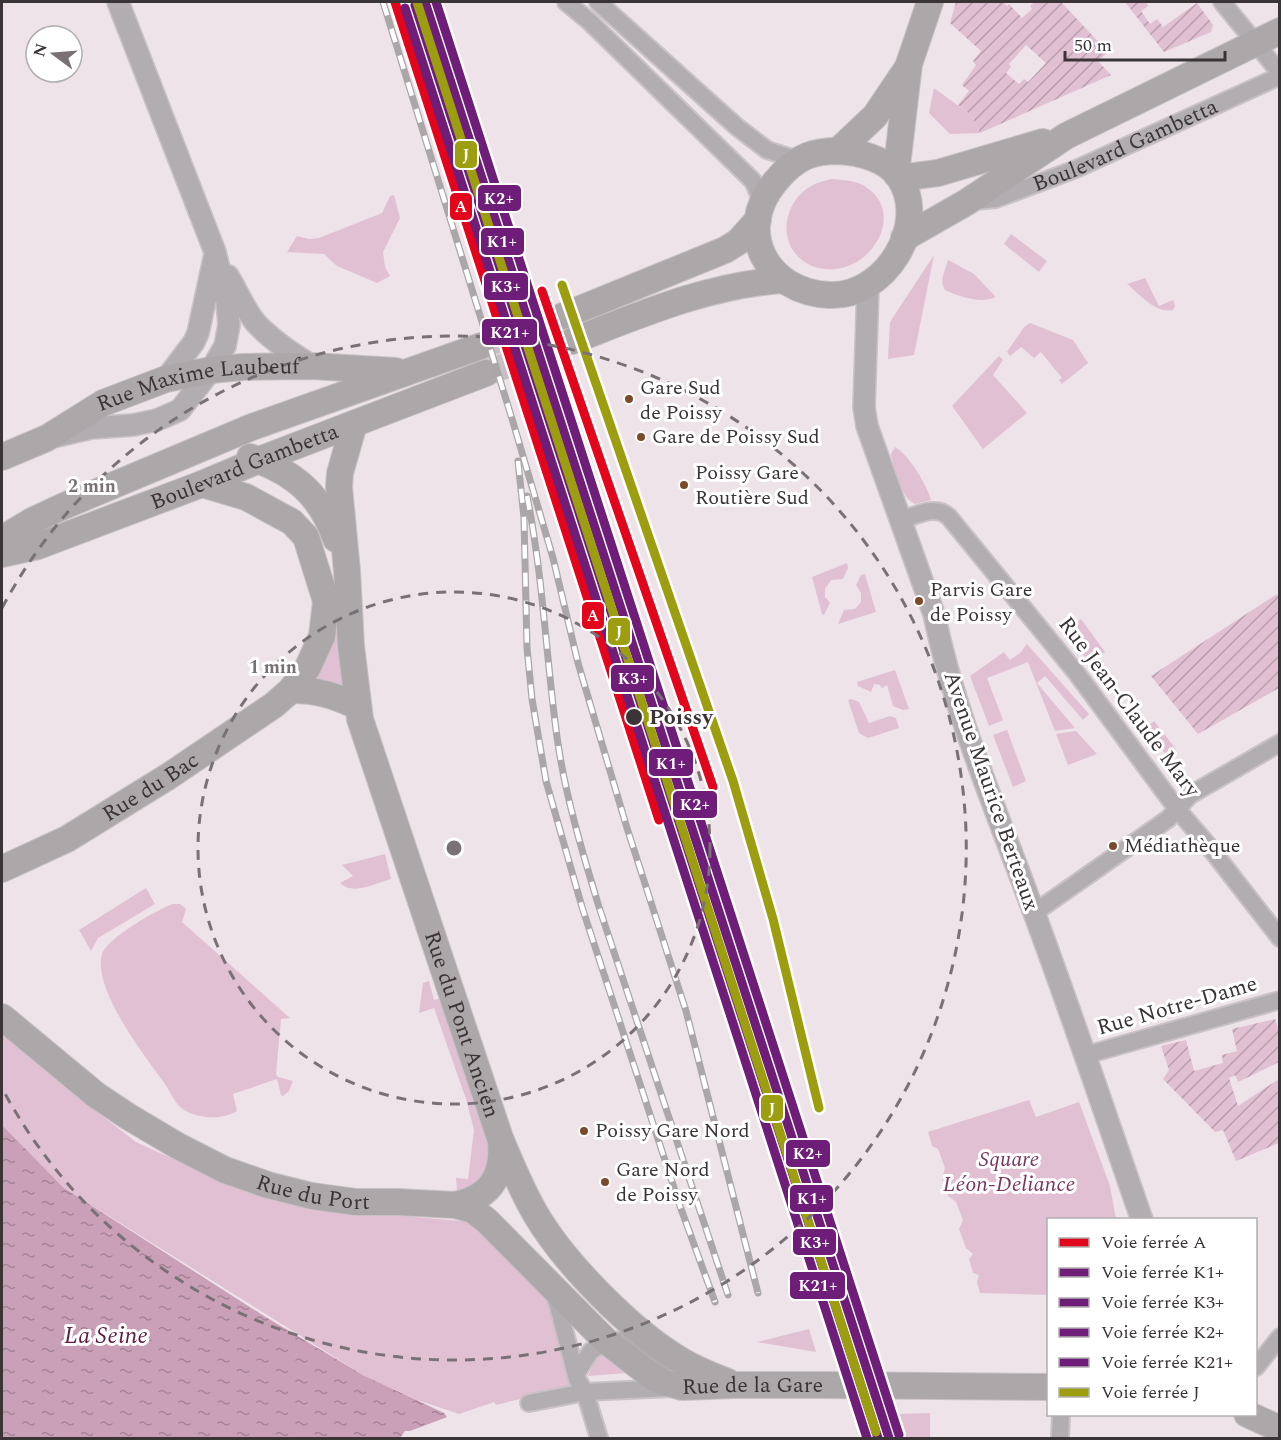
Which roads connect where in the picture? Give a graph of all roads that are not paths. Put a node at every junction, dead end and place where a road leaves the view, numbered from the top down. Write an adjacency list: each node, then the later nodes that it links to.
1 (118, 2): 19 (street)
2 (566, 2): 6 (street)
3 (598, 2): 7 (street)
4 (930, 2): 10 (main road)
5 (1222, 2): 9 (street)
6 (589, 21): 7 (street); 17 (street)
7 (623, 26): 14 (street)
8 (1280, 31): 9 (main road, Boulevard Gambetta)
9 (1254, 42): 11 (street); 12 (main road, Boulevard Gambetta)
10 (909, 64): 13 (main road); 15 (main road)
11 (1280, 75): 16 (street, Boulevard Gambetta)
12 (1066, 136): 15 (main road, Boulevard Gambetta); 16 (main road, Boulevard Gambetta)
13 (838, 151): 14 (main road); 15 (main road)
14 (798, 160): 17 (main road)
15 (898, 176): 18 (main road)
16 (967, 202): 18 (main road, Boulevard Gambetta)
17 (761, 211): 20 (main road); 22 (main road)
18 (904, 238): 21 (main road)
19 (215, 252): 25 (street); 26 (street); 29 (street)
20 (781, 280): 21 (main road); 23 (main road)
21 (868, 286): 36 (street, Avenue Maurice Berteaux)
22 (563, 316)
23 (572, 341)
24 (482, 346): 27 (main road, Boulevard Gambetta)
25 (312, 366): 26 (main road, Rue Maxime Laubeuf); 27 (main road, Rue Maxime Laubeuf)
26 (211, 370): 29 (main road, Rue Maxime Laubeuf); 31 (street)
27 (408, 372): 32 (main road, Boulevard Gambetta)
28 (486, 373): 30 (main road, Boulevard Gambetta)
29 (166, 379): 31 (main road, Rue Maxime Laubeuf)
30 (354, 424): 34 (main road, Boulevard Gambetta); 39 (main road, Rue du Pont Ancien)
31 (47, 438): 33 (main road, Rue Maxime Laubeuf)
32 (213, 444): 34 (main road, Rue du Pont Ancien); 37 (main road, Boulevard Gambetta)
33 (2, 457)
34 (259, 460): 35 (main road, Boulevard Gambetta); 39 (main road, Rue du Pont Ancien)
35 (202, 484): 38 (main road, Boulevard Gambetta); 40 (main road)
36 (902, 520): 43 (street, Rue Jean-Claude Mary); 45 (street, Avenue Maurice Berteaux)
37 (2, 539)
38 (2, 554)
39 (348, 571): 41 (main road, Rue du Pont Ancien)
40 (291, 690): 41 (main road); 44 (main road, Rue du Bac)
41 (357, 706): 52 (main road, Rue du Pont Ancien)
42 (1280, 743): 43 (street)
43 (1177, 809): 45 (street); 46 (street, Rue Jean-Claude Mary)
44 (2, 869)
45 (1034, 913): 50 (street, Avenue Maurice Berteaux)
46 (1280, 938)
47 (1280, 1000): 50 (street, Rue Notre-Dame)
48 (2, 1007): 51 (main road, Rue du Port)
49 (2, 1017): 51 (main road, Rue du Port)
50 (1086, 1055): 54 (street, Avenue Maurice Berteaux)
51 (71, 1074): 53 (main road, Rue du Port)
52 (501, 1138): 53 (main road); 60 (main road, Rue du Pont Ancien)
53 (455, 1205): 55 (main road, Rue du Port)
54 (1141, 1218)
55 (553, 1287): 57 (main road, Rue du Pont Ancien); 59 (street)
56 (1280, 1337): 58 (street)
57 (606, 1341): 59 (street); 60 (main road, Rue du Pont Ancien)
58 (1257, 1366)
59 (576, 1374): 63 (street)
60 (688, 1377): 61 (main road, Rue du Pont Ancien); 63 (street, Rue de la Gare)
61 (734, 1385): 62 (main road, Rue de la Gare)
62 (1047, 1387)
63 (585, 1392): 64 (street, Rue de la Gare); 68 (street)
64 (529, 1403)
65 (1061, 1416): 69 (street)
66 (1252, 1416): 67 (main road)
67 (1280, 1429)
68 (599, 1438)
69 (1060, 1438)

